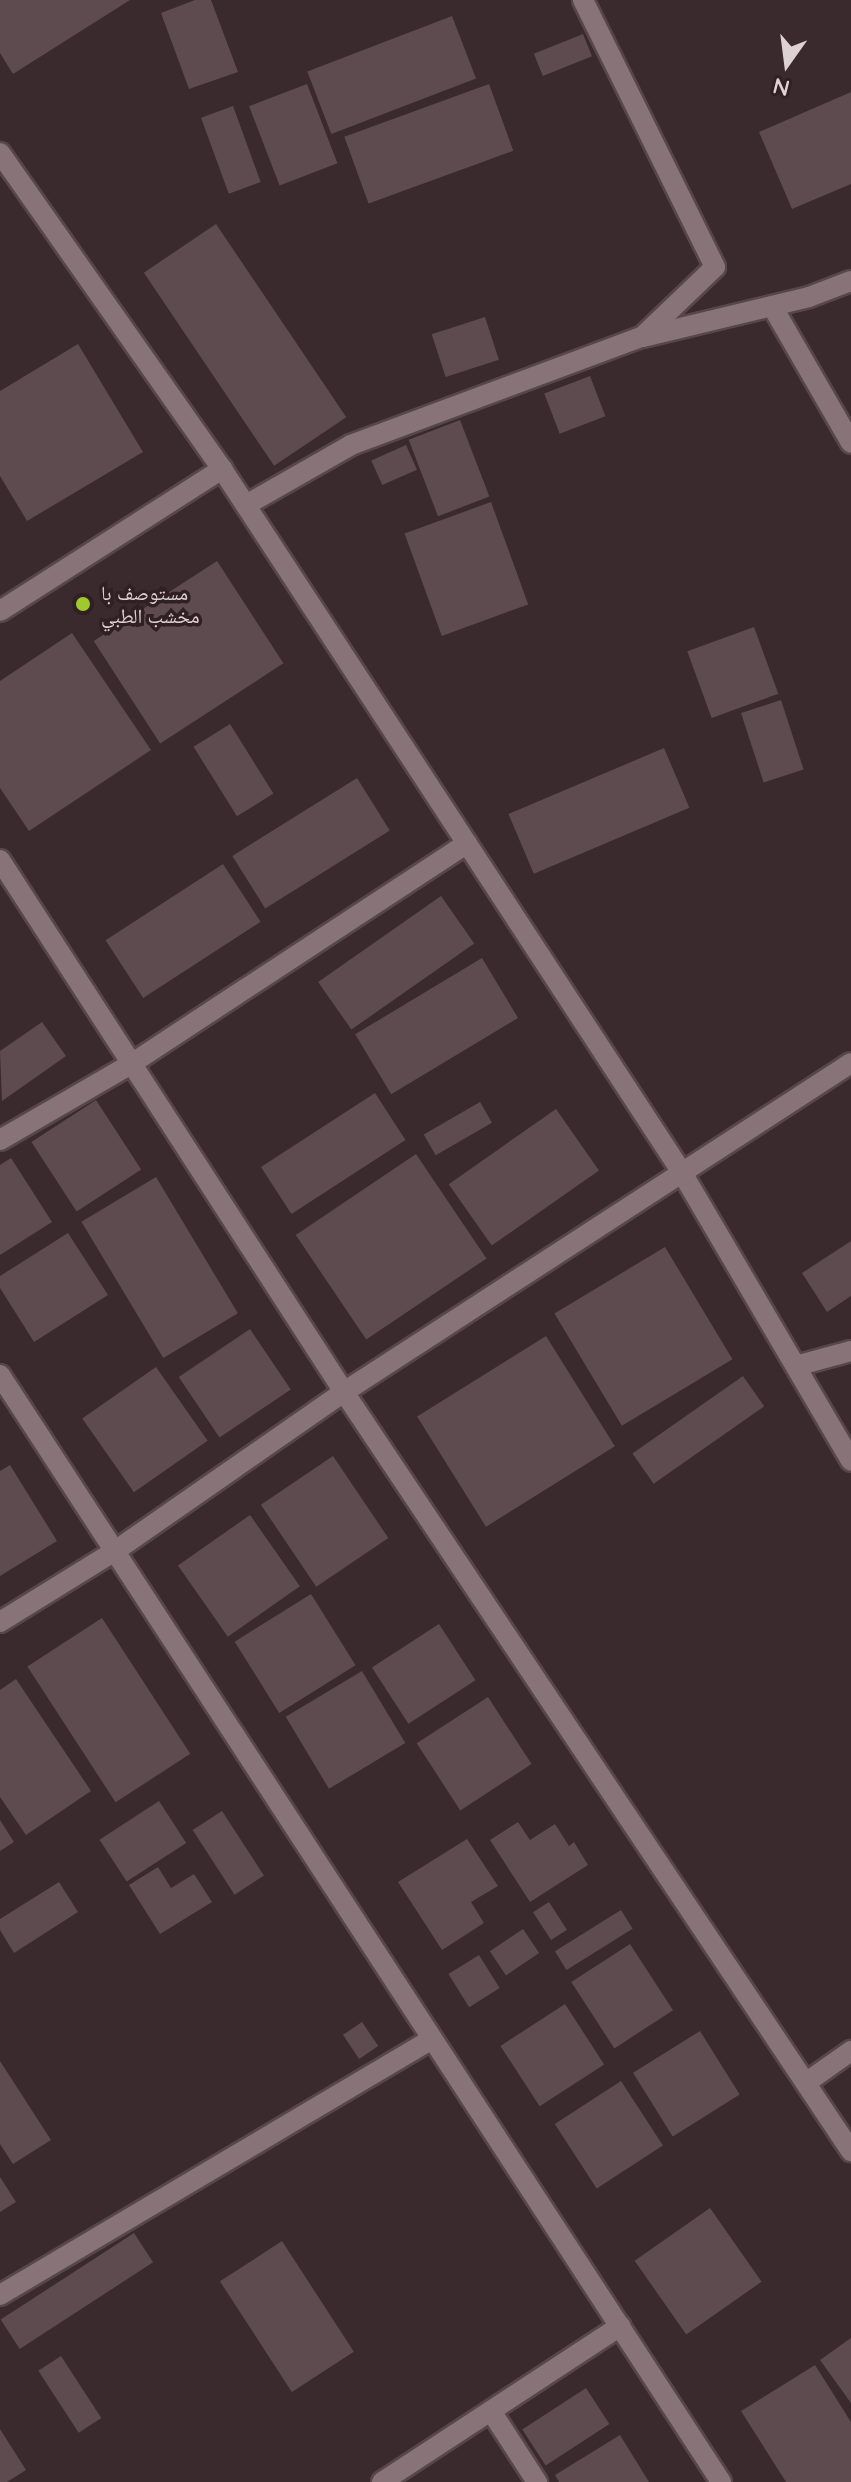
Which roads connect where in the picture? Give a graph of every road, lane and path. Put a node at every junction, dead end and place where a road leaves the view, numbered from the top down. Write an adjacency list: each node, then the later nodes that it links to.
1 (583, 0): 5 (street)
2 (0, 153): 7 (street)
3 (851, 281): 4 (street)
4 (772, 306): 5 (street); 6 (street)
5 (642, 337): 8 (street)
6 (851, 443)
7 (222, 469): 8 (street); 9 (street)
8 (246, 505): 10 (street)
9 (0, 611)
10 (467, 843): 13 (street); 15 (street)
11 (0, 860): 13 (street)
12 (851, 1063): 15 (street)
13 (131, 1064): 14 (street); 19 (street)
14 (0, 1140)
15 (681, 1171): 17 (street); 19 (street)
16 (851, 1351): 17 (street)
17 (796, 1366): 20 (street)
18 (0, 1375): 21 (street)
19 (344, 1392): 21 (street); 25 (street)
20 (851, 1461)
21 (115, 1551): 22 (street); 23 (street)
22 (0, 1622)
23 (432, 2039): 27 (street); 28 (street)
24 (851, 2051): 25 (street)
25 (807, 2082): 26 (street)
26 (851, 2151)
27 (0, 2295)
28 (620, 2326): 29 (street); 32 (street)
29 (491, 2411): 30 (street); 31 (street)
30 (384, 2481)
31 (537, 2482)
32 (721, 2482)

